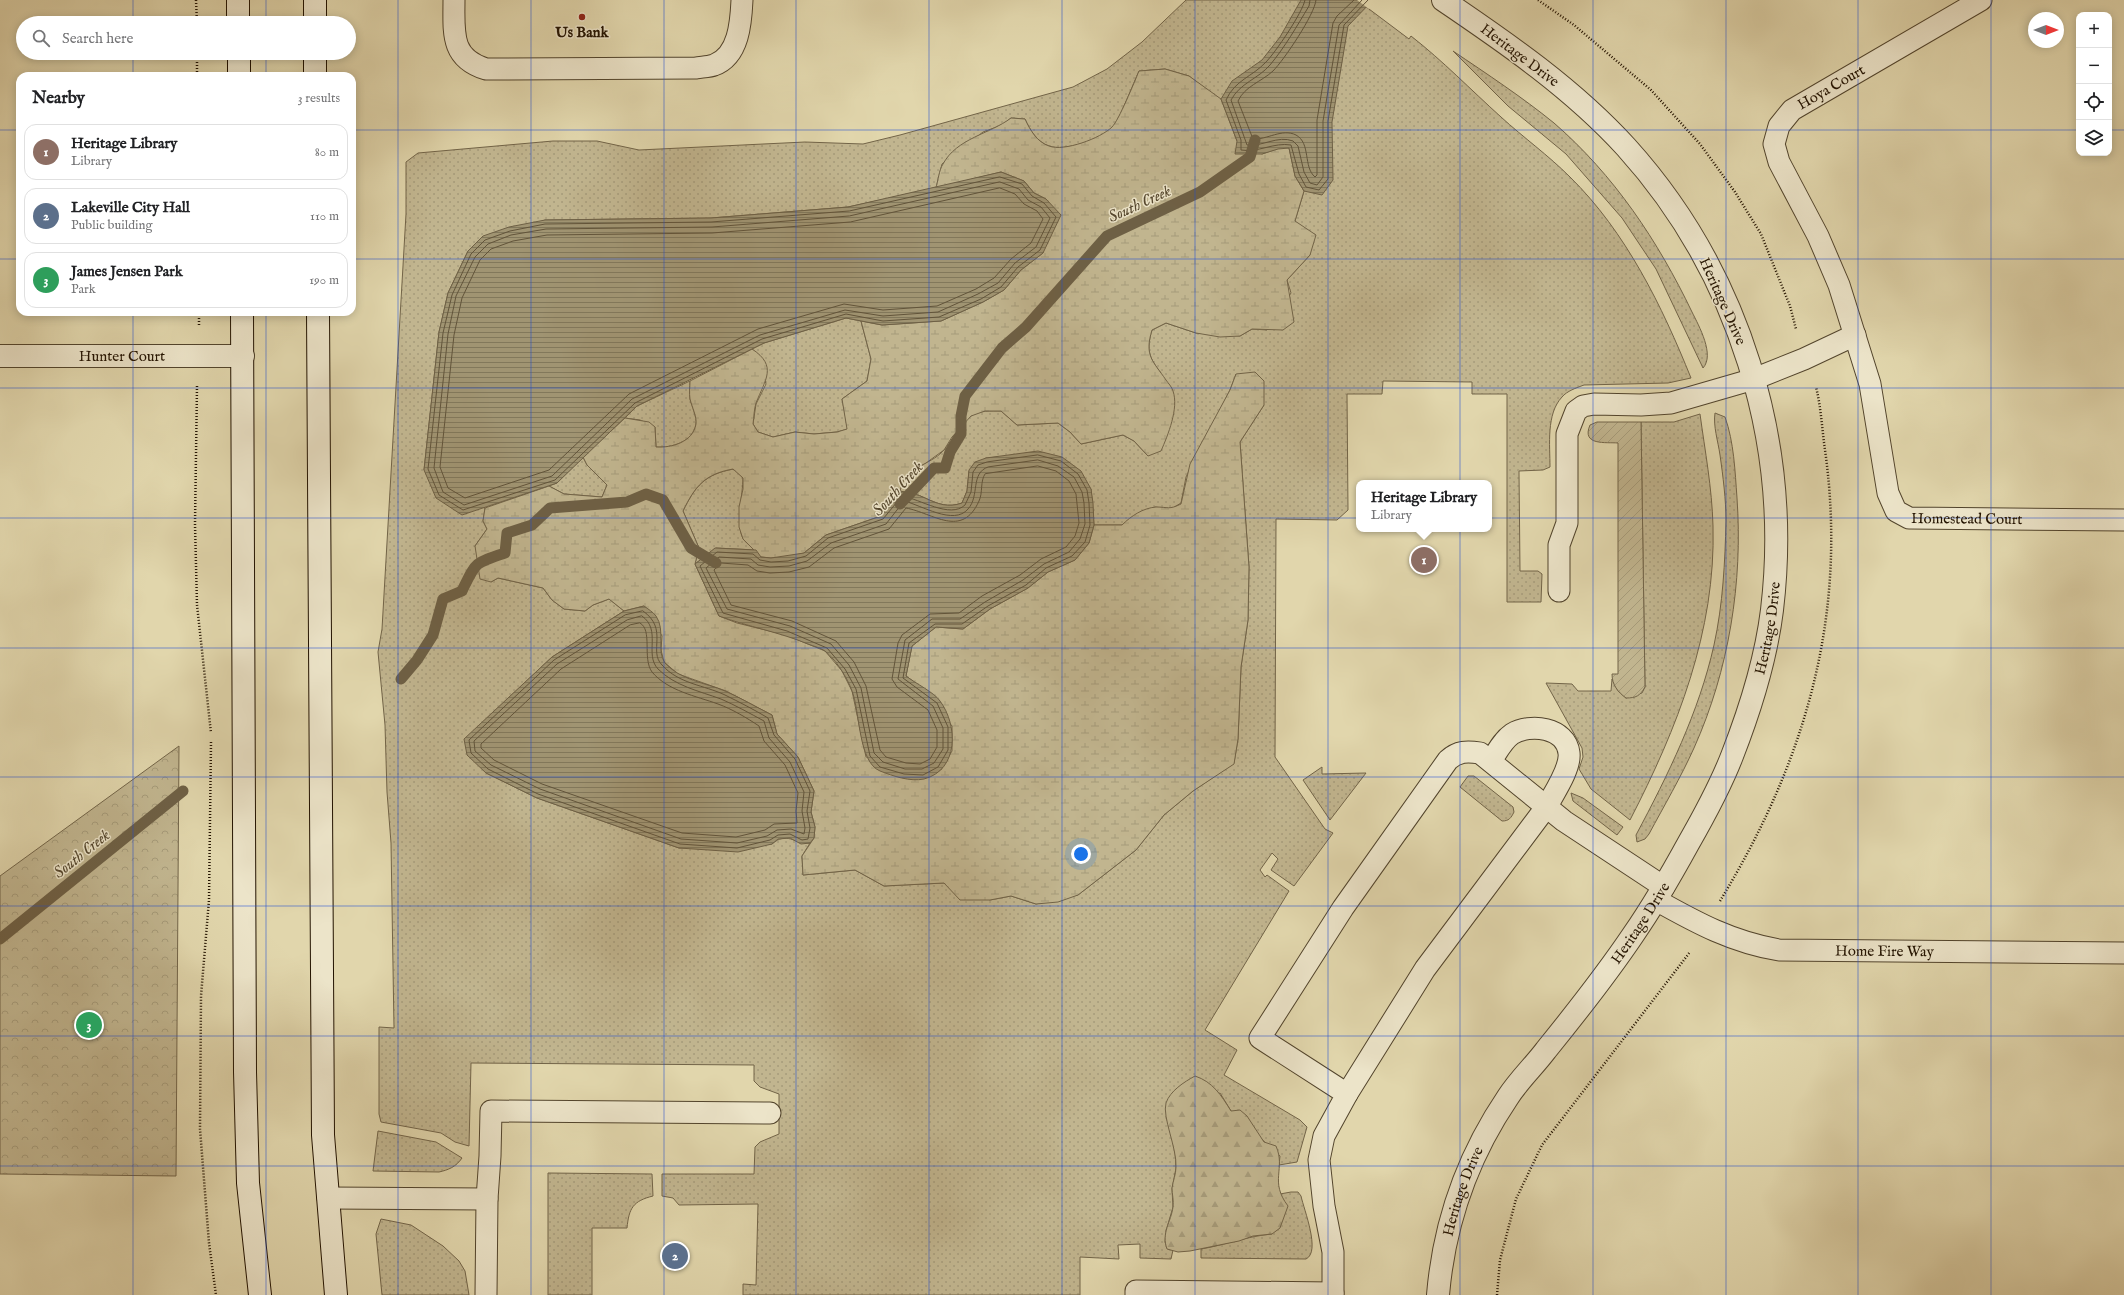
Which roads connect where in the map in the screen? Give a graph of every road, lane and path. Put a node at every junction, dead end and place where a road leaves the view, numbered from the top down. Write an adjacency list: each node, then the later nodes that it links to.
1 (196, 0): 9 (path)
2 (238, 0): 10 (main road)
3 (315, 0): 11 (main road)
4 (454, 0): 5 (lane)
5 (742, 0)
6 (1443, 0): 26 (main road, Heritage Drive)
7 (1538, 0): 25 (path)
8 (1981, 0): 21 (lane, Hoya Court)
9 (196, 16)
10 (238, 16)
11 (315, 16)
12 (197, 60): 15 (path)
13 (239, 60): 16 (main road)
14 (315, 60): 17 (main road)
15 (198, 72)
16 (239, 72)
17 (315, 72)
18 (199, 316): 23 (path)
19 (242, 316): 24 (main road)
20 (318, 316): 36 (main road)
21 (1855, 335): 25 (lane); 27 (lane, Homestead Court)
22 (0, 356): 23 (main road, Hunter Court)
23 (199, 356): 24 (main road, Hunter Court); 39 (path)
24 (243, 356): 40 (main road)
25 (1804, 359): 26 (lane); 32 (path)
26 (1754, 379): 28 (lane); 31 (main road, Heritage Drive)
27 (2124, 520)
28 (1560, 591)
29 (1491, 761): 30 (lane, Home Fire Way); 30 (lane); 34 (lane, Home Fire Way)
30 (1547, 806): 31 (lane, Home Fire Way); 34 (lane)
31 (1660, 893): 32 (lane, Home Fire Way); 44 (main road, Heritage Drive)
32 (1704, 926): 33 (lane, Home Fire Way); 45 (path)
33 (2124, 953)
34 (1347, 1094): 38 (lane)
35 (770, 1113): 37 (lane)
36 (328, 1198): 37 (lane); 41 (main road)
37 (487, 1199): 42 (lane)
38 (1333, 1294): 43 (lane)
39 (216, 1295)
40 (260, 1295)
41 (336, 1295)
42 (486, 1295)
43 (1136, 1295)
44 (1438, 1295)
45 (1497, 1295)

